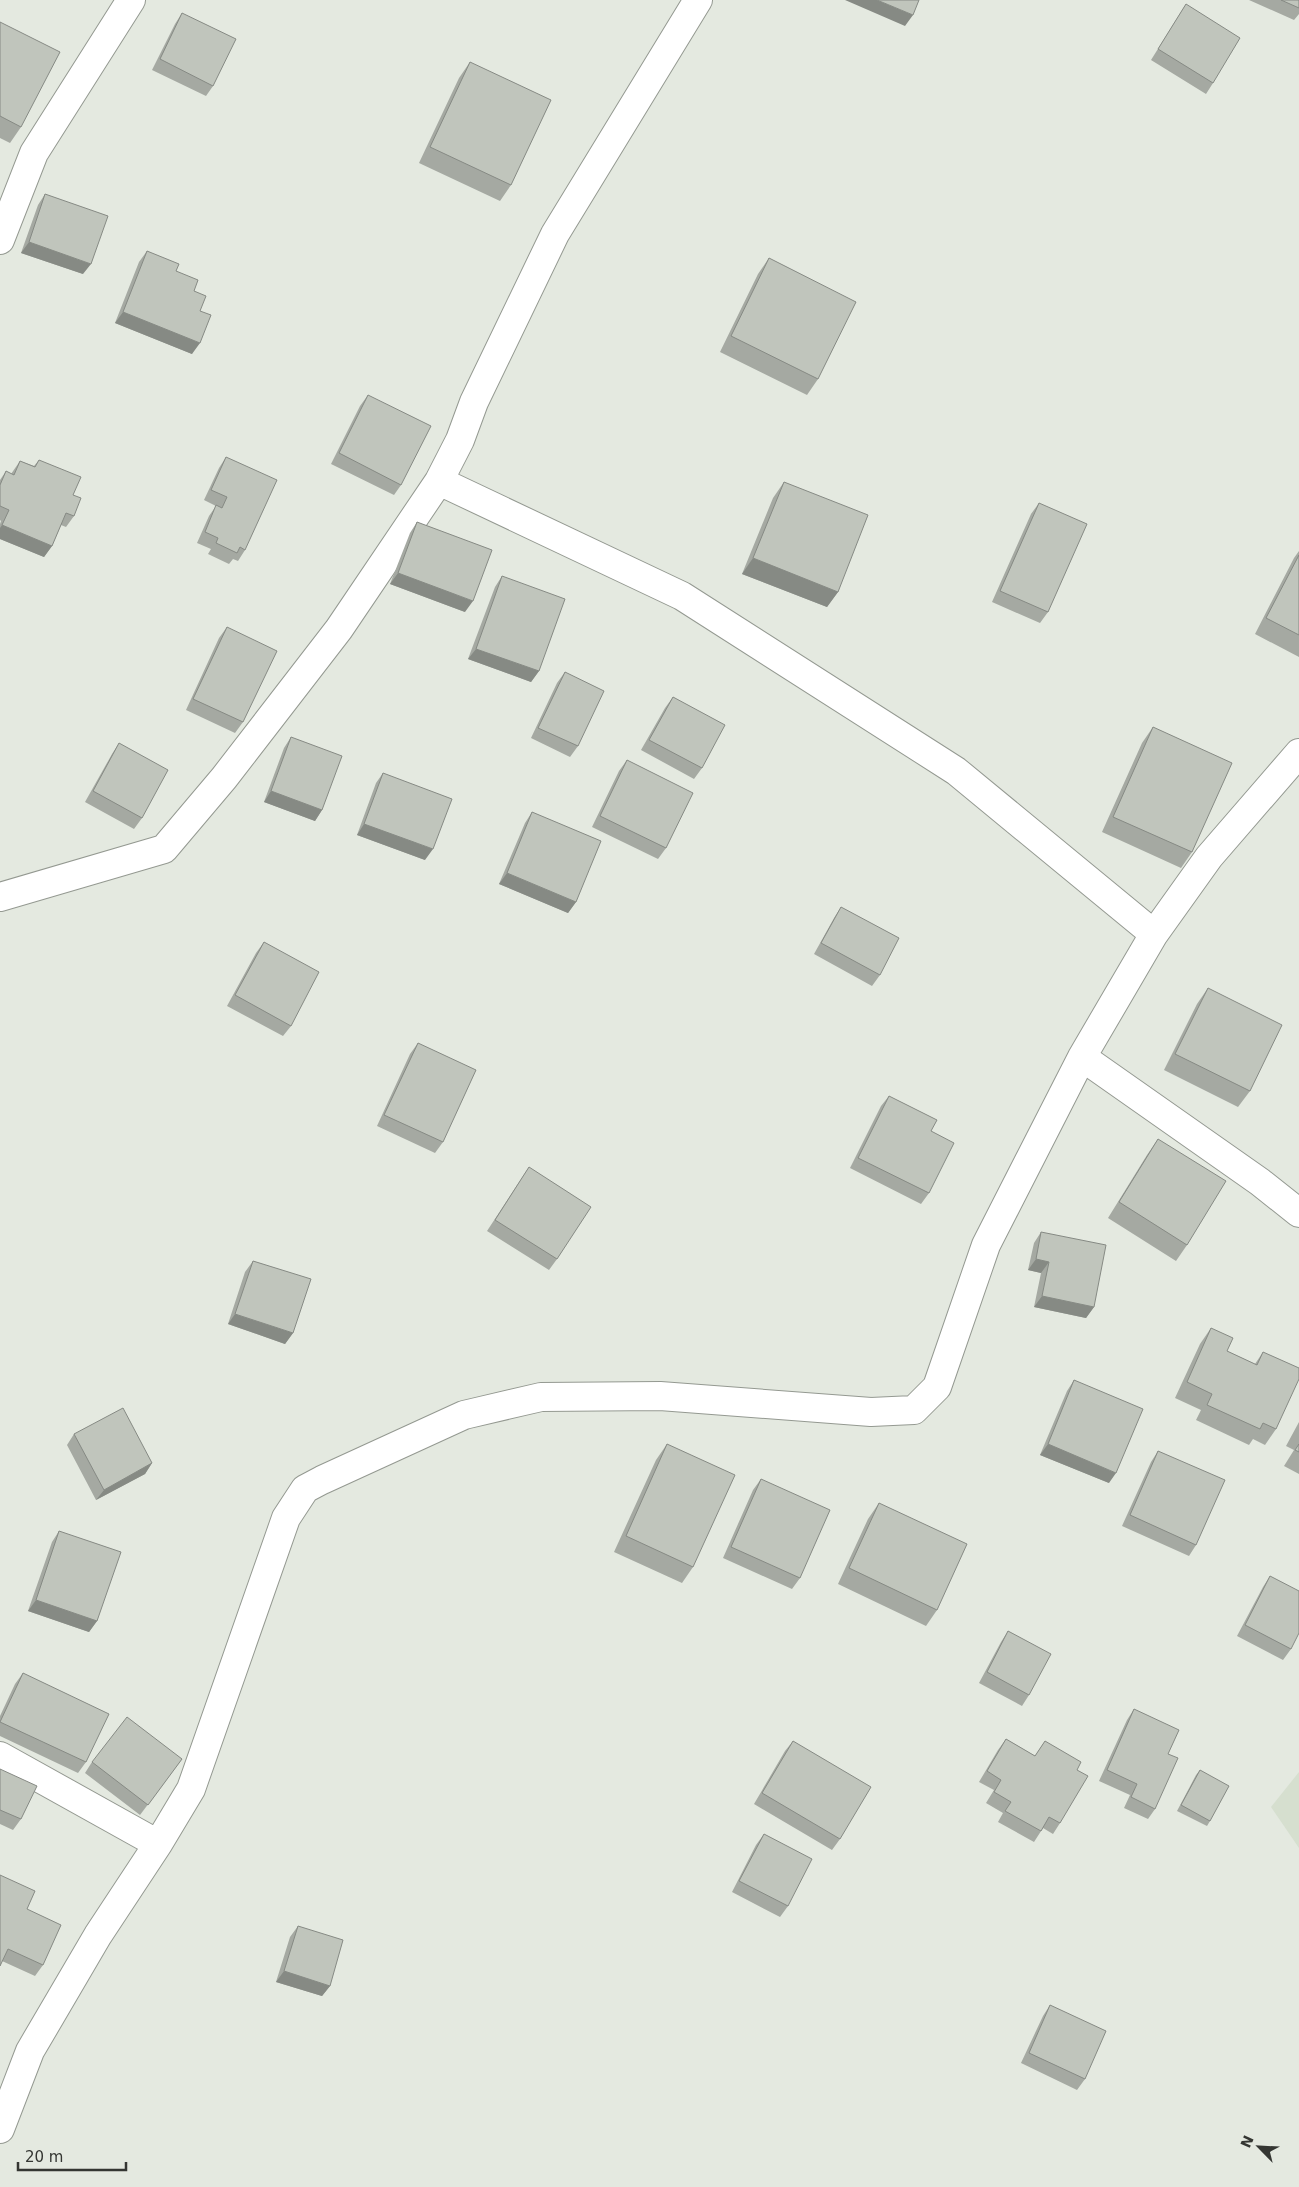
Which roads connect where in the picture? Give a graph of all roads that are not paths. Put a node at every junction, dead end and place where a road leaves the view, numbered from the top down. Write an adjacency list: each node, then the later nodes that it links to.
1 (131, 0): 3 (street)
2 (698, 0): 4 (street)
3 (0, 240)
4 (439, 481): 6 (street); 7 (street)
5 (1299, 753): 7 (street)
6 (0, 897)
7 (1154, 934): 8 (street)
8 (1082, 1058): 9 (street); 11 (street)
9 (1299, 1213)
10 (0, 1756): 11 (street)
11 (158, 1844): 12 (street)
12 (0, 2129)

